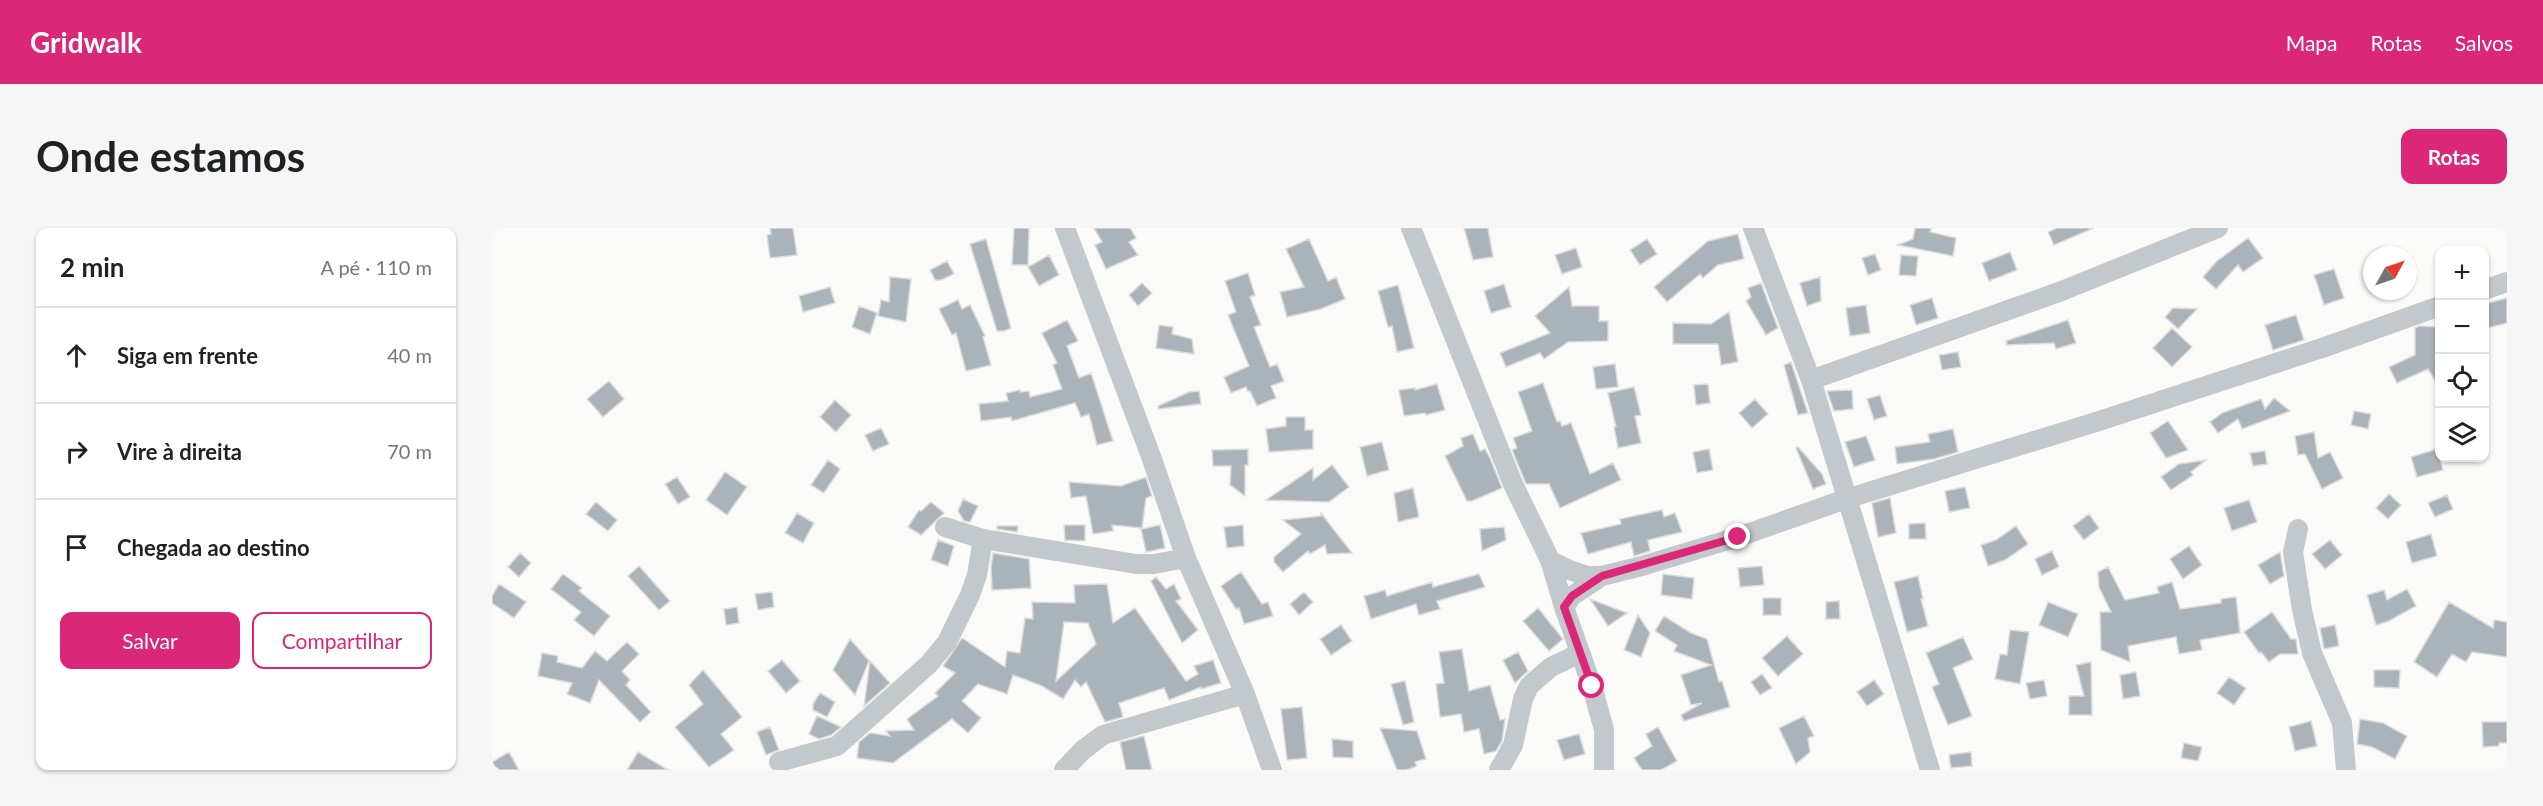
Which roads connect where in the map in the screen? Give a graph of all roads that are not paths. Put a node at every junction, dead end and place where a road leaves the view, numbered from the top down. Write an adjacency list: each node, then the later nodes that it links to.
1 (1065, 228): 13 (street)
2 (1411, 228): 14 (street)
3 (1753, 228): 8 (street)
4 (2218, 228): 8 (street)
5 (2507, 282): 6 (street)
6 (2489, 288)
7 (2435, 307): 9 (street)
8 (1811, 380): 9 (street)
9 (1849, 498): 15 (street); 24 (street)
10 (945, 527): 12 (street)
11 (2298, 529): 25 (street)
12 (983, 539): 13 (street); 19 (street)
13 (1186, 558): 18 (street)
14 (1550, 560): 15 (street); 16 (street)
15 (1602, 576): 16 (street)
16 (1564, 607): 17 (street)
17 (1580, 653): 22 (street); 23 (street)
18 (1245, 694): 20 (street); 21 (street)
19 (779, 762)
20 (1064, 770)
21 (1272, 770)
22 (1499, 770)
23 (1604, 770)
24 (1930, 770)
25 (2346, 770)

